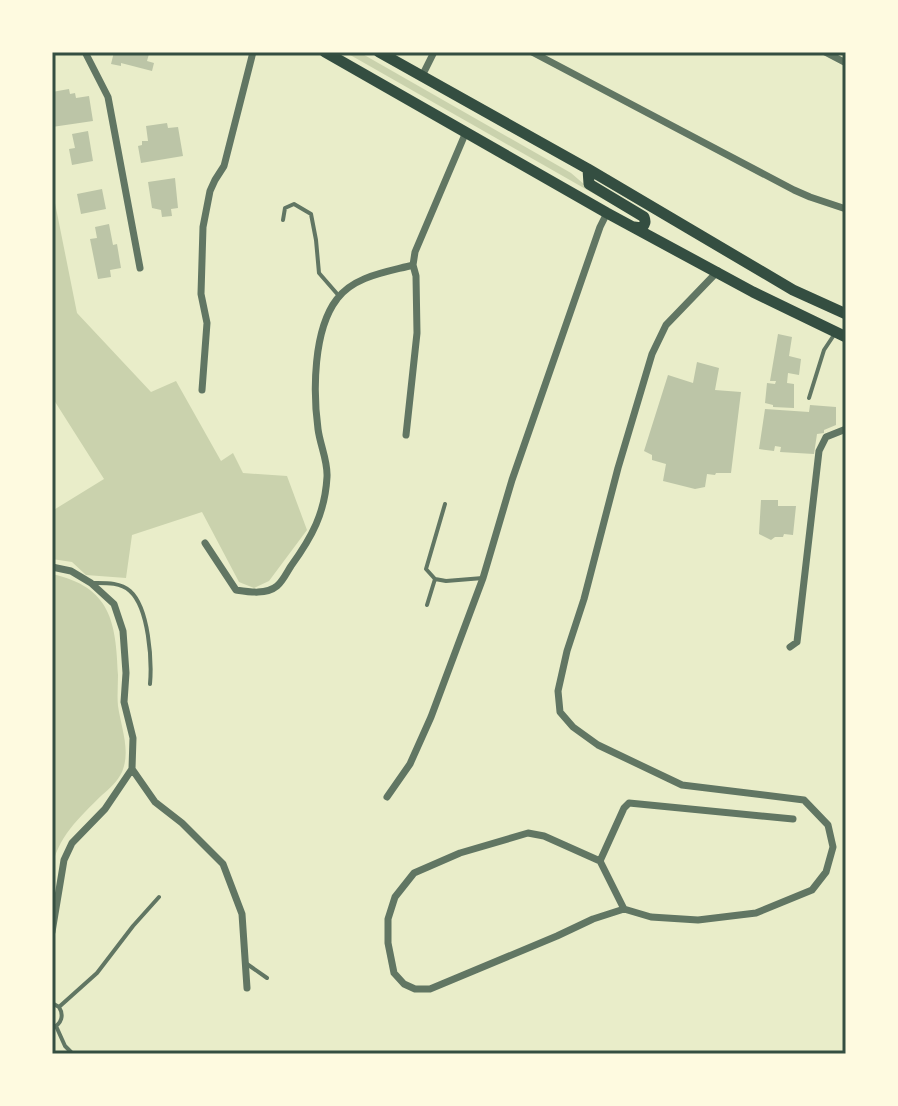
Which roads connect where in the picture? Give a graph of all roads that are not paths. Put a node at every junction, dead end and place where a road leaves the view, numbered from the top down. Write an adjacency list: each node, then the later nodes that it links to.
1 (85, 52): 17 (street)
2 (253, 52): 22 (street)
3 (325, 52): 10 (main road)
4 (379, 52): 9 (main road)
5 (434, 52): 9 (street)
6 (532, 52): 12 (street)
7 (825, 52): 8 (street)
8 (846, 63)
9 (422, 76): 11 (main road)
10 (466, 132): 13 (main road); 16 (street)
11 (588, 169): 15 (main road); 20 (main road)
12 (846, 209)
13 (607, 213): 15 (main road); 29 (street)
14 (283, 220): 19 (lane)
15 (634, 227): 18 (main road)
16 (413, 265): 19 (street); 25 (street)
17 (140, 268)
18 (718, 271): 21 (main road); 40 (street)
19 (339, 296): 27 (street)
20 (846, 314)
21 (840, 335): 23 (lane)
22 (202, 390)
23 (809, 398)
24 (846, 429): 33 (street)
25 (406, 435)
26 (445, 504): 30 (lane)
27 (205, 543)
28 (52, 567): 31 (street)
29 (483, 578): 30 (lane); 36 (street)
30 (435, 579): 32 (lane)
31 (91, 583): 34 (lane); 35 (street)
32 (427, 605)
33 (790, 647)
34 (150, 684)
35 (132, 769): 41 (street); 42 (street)
36 (387, 797)
37 (793, 819): 38 (street)
38 (600, 861): 40 (street); 40 (street)
39 (159, 897): 46 (lane)
40 (624, 909)
41 (52, 932)
42 (247, 964): 43 (lane); 44 (street)
43 (267, 978)
44 (247, 988)
45 (52, 1003): 46 (lane)
46 (59, 1007): 47 (lane)
47 (54, 1027): 48 (lane)
48 (71, 1052)

